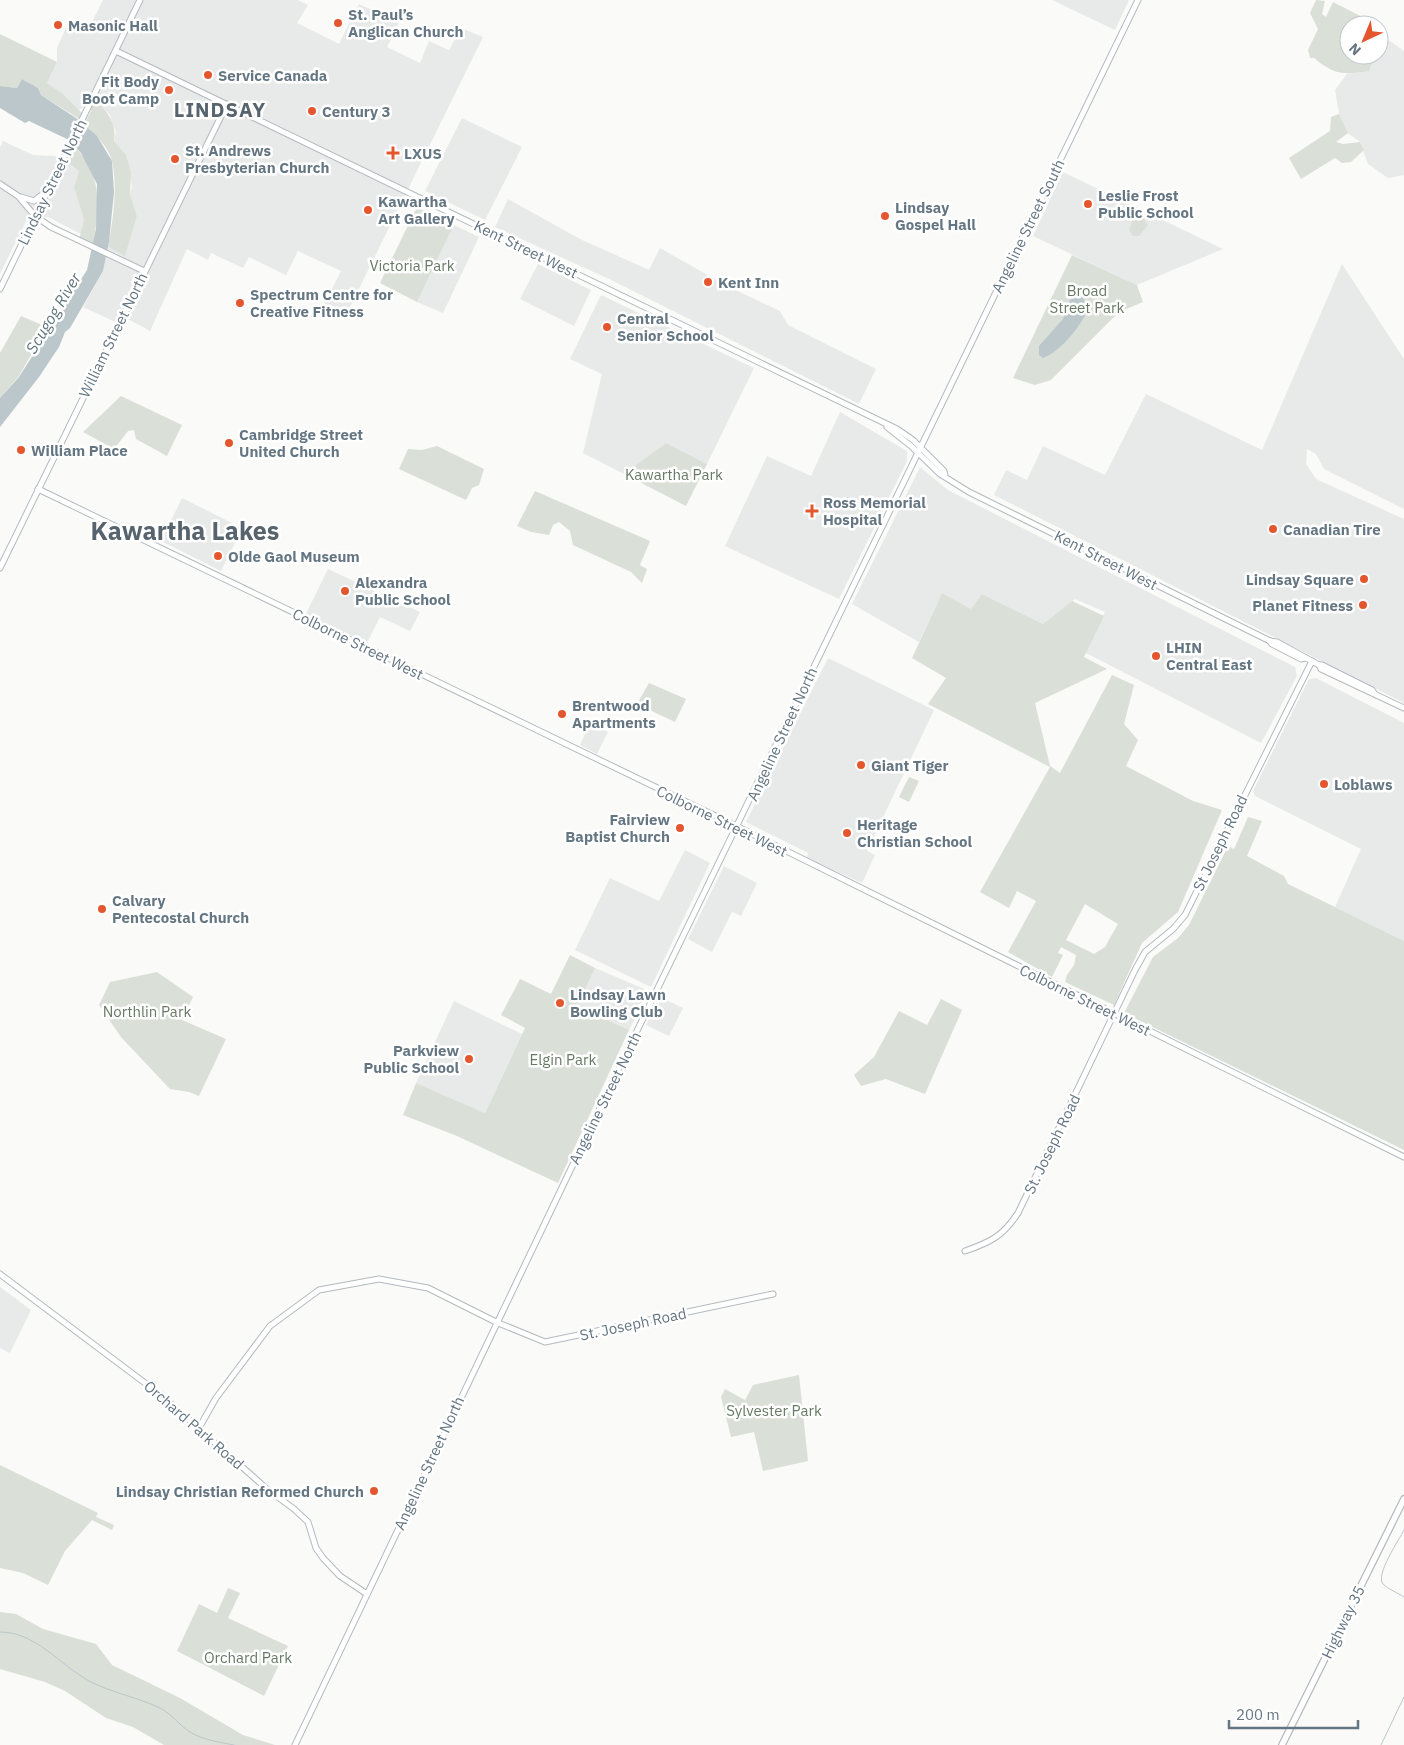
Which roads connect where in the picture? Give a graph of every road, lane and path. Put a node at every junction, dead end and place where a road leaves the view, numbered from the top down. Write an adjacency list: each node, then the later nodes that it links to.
1 (140, 0): 3 (main road, Lindsay Street North)
2 (1138, 0): 11 (main road, Angeline Street South)
3 (116, 51): 4 (main road, Kent Street West); 6 (main road, Lindsay Street North)
4 (227, 104): 9 (main road, William Street North); 11 (main road, Kent Street West)
5 (0, 184): 7 (main road)
6 (48, 188): 7 (main road); 8 (main road, Lindsay Street North)
7 (18, 196): 8 (main road)
8 (36, 216): 9 (main road); 10 (main road, Lindsay Street North)
9 (144, 271): 12 (main road, William Street North)
10 (0, 290)
11 (919, 450): 14 (main road, Kent Street West); 16 (main road, Angeline Street North)
12 (38, 489): 13 (main road, William Street North); 16 (main road, Colborne Street West)
13 (0, 568)
14 (1312, 661): 15 (main road, Kent Street West); 17 (main road, St Joseph Road)
15 (1404, 708)
16 (737, 828): 17 (main road, Colborne Street West); 22 (main road, Angeline Street North)
17 (1114, 1014): 18 (main road, Colborne Street West); 19 (main road, St. Joseph Road)
18 (1404, 1158)
19 (965, 1250)
20 (0, 1274): 23 (main road, Orchard Park Road)
21 (773, 1294): 22 (main road, St. Joseph Road)
22 (496, 1322): 23 (main road, St. Joseph Road); 25 (main road, Angeline Street North)
23 (199, 1428): 25 (main road, Orchard Park Road)
24 (1404, 1499): 27 (main road, Highway 35)
25 (367, 1594): 26 (main road, Angeline Street North)
26 (295, 1745)
27 (1282, 1745)

